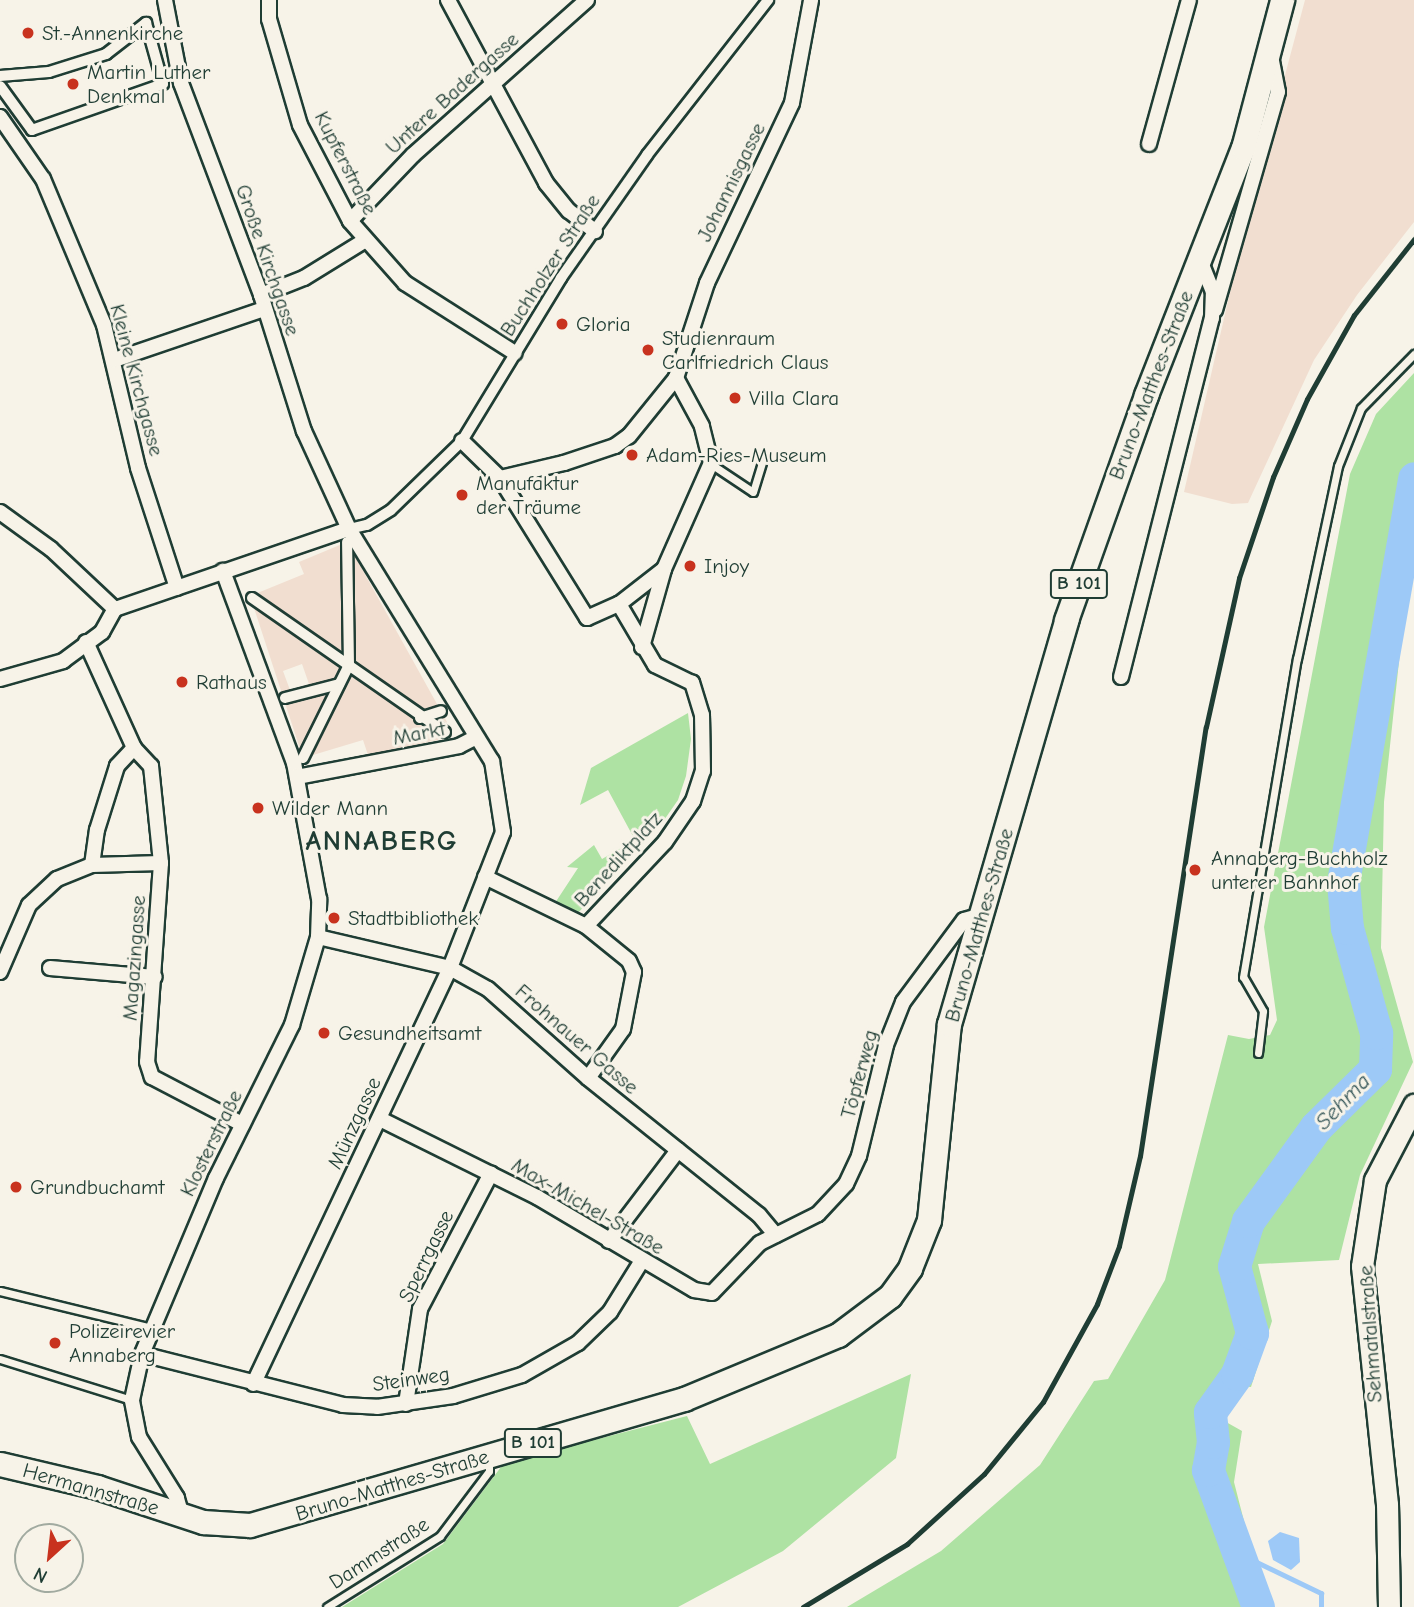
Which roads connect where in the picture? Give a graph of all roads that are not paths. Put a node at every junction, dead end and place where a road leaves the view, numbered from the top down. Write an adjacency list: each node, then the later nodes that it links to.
1 (165, 0): 19 (street, Große Kirchgasse)
2 (269, 0): 15 (street, Kupferstraße)
3 (448, 0): 12 (street)
4 (587, 0): 12 (street, Untere Badergasse)
5 (768, 0): 16 (street, Buchholzer Straße)
6 (811, 0): 24 (street, Johannisgasse)
7 (1189, 0): 14 (street)
8 (1282, 1): 9 (main road, Bruno-Matthes-Straße / B 101)
9 (1270, 55): 18 (main road, Bruno-Matthes-Straße / B 101); 20 (street)
10 (0, 76): 11 (street)
11 (0, 86)
12 (491, 86): 15 (street, Untere Badergasse); 16 (street)
13 (0, 117): 23 (street, Kleine Kirchgasse)
14 (1149, 144)
15 (350, 222): 17 (street, Kupferstraße)
16 (595, 231): 21 (street, Buchholzer Straße)
17 (364, 241): 19 (street); 21 (street, Kupferstraße)
18 (1199, 258): 20 (street); 54 (main road, Bruno-Matthes-Straße / B 101)
19 (263, 302): 23 (street); 30 (street, Große Kirchgasse)
20 (1212, 318): 40 (street)
21 (516, 353): 25 (street, Buchholzer Straße)
22 (1414, 354): 61 (lane)
23 (114, 360): 33 (street, Kleine Kirchgasse)
24 (676, 378): 27 (street); 28 (street, Johannisgasse)
25 (462, 441): 28 (street); 30 (street, Buchholzer Straße)
26 (762, 462): 27 (lane)
27 (711, 464): 31 (street)
28 (500, 478): 35 (street)
29 (0, 512): 36 (street)
30 (348, 536): 32 (street); 39 (street); 47 (street, Markt)
31 (664, 569): 35 (street); 38 (street)
32 (223, 571): 33 (street); 50 (street)
33 (177, 588): 36 (street)
34 (253, 598): 39 (street, Markt)
35 (619, 604): 38 (street)
36 (115, 609): 37 (street)
37 (86, 642): 41 (street); 48 (street, Magazingasse)
38 (642, 647): 55 (street, Benediktplatz)
39 (349, 665): 42 (street); 45 (street, Markt)
40 (1121, 677)
41 (0, 679)
42 (339, 684): 43 (street); 49 (street)
43 (285, 698)
44 (441, 711): 45 (street, Markt)
45 (420, 718): 46 (street, Markt)
46 (445, 732)
47 (475, 738): 50 (street, Markt); 53 (street, Münzgasse)
48 (134, 748): 51 (street, Magazingasse); 52 (street)
49 (303, 758)
50 (298, 777): 56 (street, Klosterstraße)
51 (162, 863): 52 (street); 60 (street, Magazingasse)
52 (92, 864): 59 (street)
53 (485, 877): 55 (street); 58 (street, Münzgasse)
54 (978, 916): 68 (street, Töpferweg); 79 (main road, Bruno-Matthes-Straße / B 101)
55 (586, 926): 62 (street)
56 (318, 937): 58 (street, Frohnauer Gasse); 65 (street, Klosterstraße)
57 (50, 968): 60 (street)
58 (450, 968): 62 (street, Frohnauer Gasse); 64 (street, Münzgasse)
59 (0, 971)
60 (156, 977): 65 (street, Magazingasse)
61 (1258, 1053)
62 (588, 1079): 66 (street, Frohnauer Gasse)
63 (1414, 1105): 83 (main road, Sehmatalstraße)
64 (380, 1119): 67 (street, Max-Michel-Straße); 76 (street, Münzgasse)
65 (242, 1124): 73 (street, Klosterstraße)
66 (678, 1150): 68 (street, Frohnauer Gasse); 69 (street)
67 (491, 1173): 69 (street, Max-Michel-Straße); 78 (street, Sperrgasse)
68 (776, 1235): 70 (street, Töpferweg)
69 (609, 1241): 71 (street, Max-Michel-Straße)
70 (760, 1243): 71 (street, Max-Michel-Straße)
71 (640, 1262): 78 (street, Steinweg)
72 (0, 1291): 73 (lane)
73 (152, 1328): 74 (street, Klosterstraße)
74 (142, 1354): 76 (street, Steinweg); 77 (street, Klosterstraße)
75 (0, 1359): 77 (lane)
76 (253, 1384): 78 (street, Steinweg)
77 (132, 1399): 81 (street, Klosterstraße)
78 (406, 1404)
79 (489, 1455): 81 (main road, Bruno-Matthes-Straße / B 101); 82 (lane, Dammstraße)
80 (0, 1464): 81 (main road, Hermannstraße / B 101)
81 (182, 1516)
82 (327, 1607)
83 (1389, 1607)

